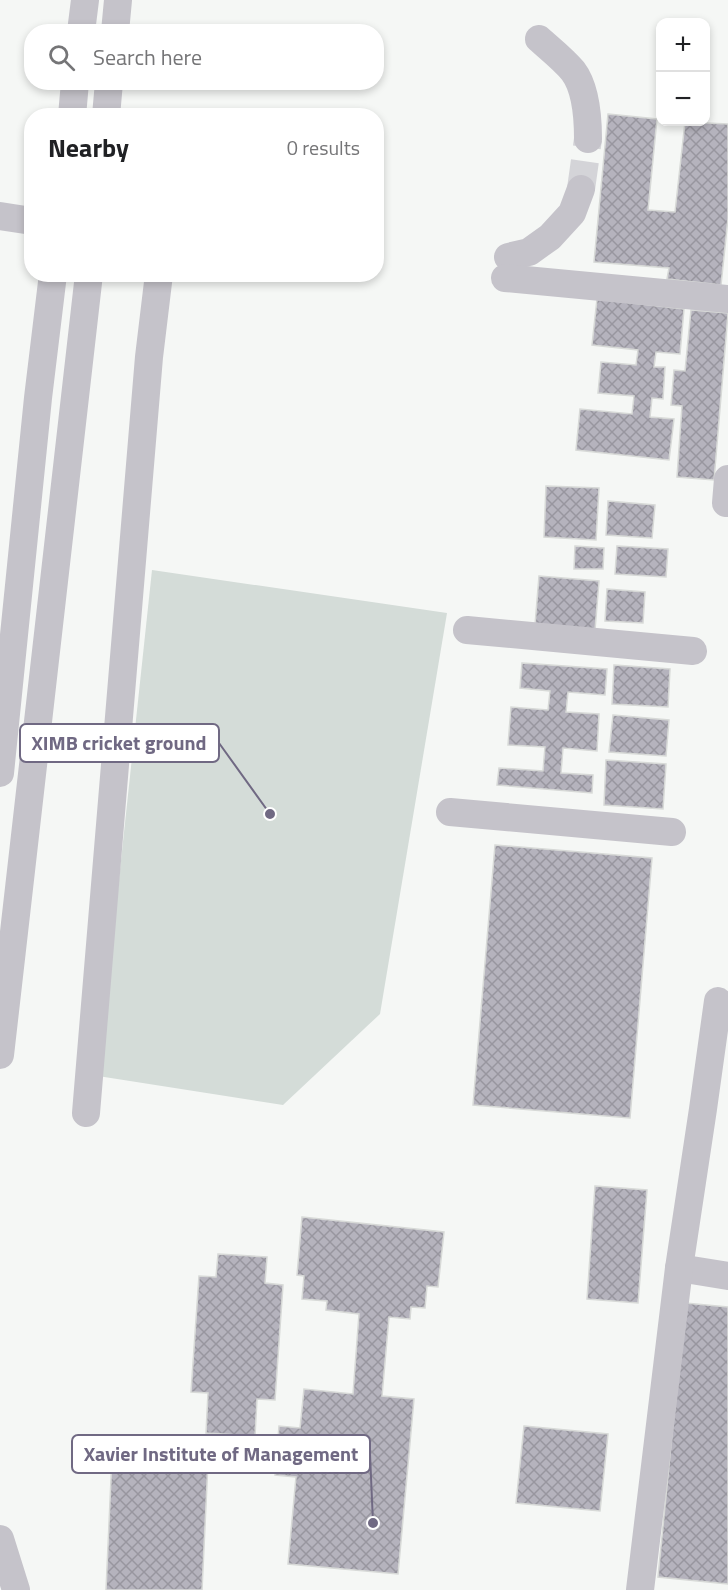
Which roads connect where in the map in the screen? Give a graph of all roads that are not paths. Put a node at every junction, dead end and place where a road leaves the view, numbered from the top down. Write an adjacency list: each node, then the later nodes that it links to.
1 (85, 0): 3 (street)
2 (118, 0): 4 (street)
3 (82, 24)
4 (116, 24)
5 (539, 39): 10 (street)
6 (74, 90): 8 (street)
7 (109, 90): 9 (street)
8 (73, 108)
9 (107, 108)
10 (588, 139)
11 (581, 189): 17 (street)
12 (0, 216): 13 (street)
13 (24, 220)
14 (52, 282): 20 (street)
15 (88, 282): 24 (street)
16 (158, 282): 25 (street)
17 (728, 299)
18 (466, 630): 19 (street)
19 (693, 651)
20 (0, 773)
21 (450, 812): 22 (street)
22 (672, 832)
23 (718, 1001): 26 (street)
24 (0, 1055)
25 (86, 1113)
26 (679, 1268): 27 (street); 30 (street)
27 (728, 1275)
28 (0, 1539): 29 (street)
29 (16, 1590)
30 (639, 1590)

